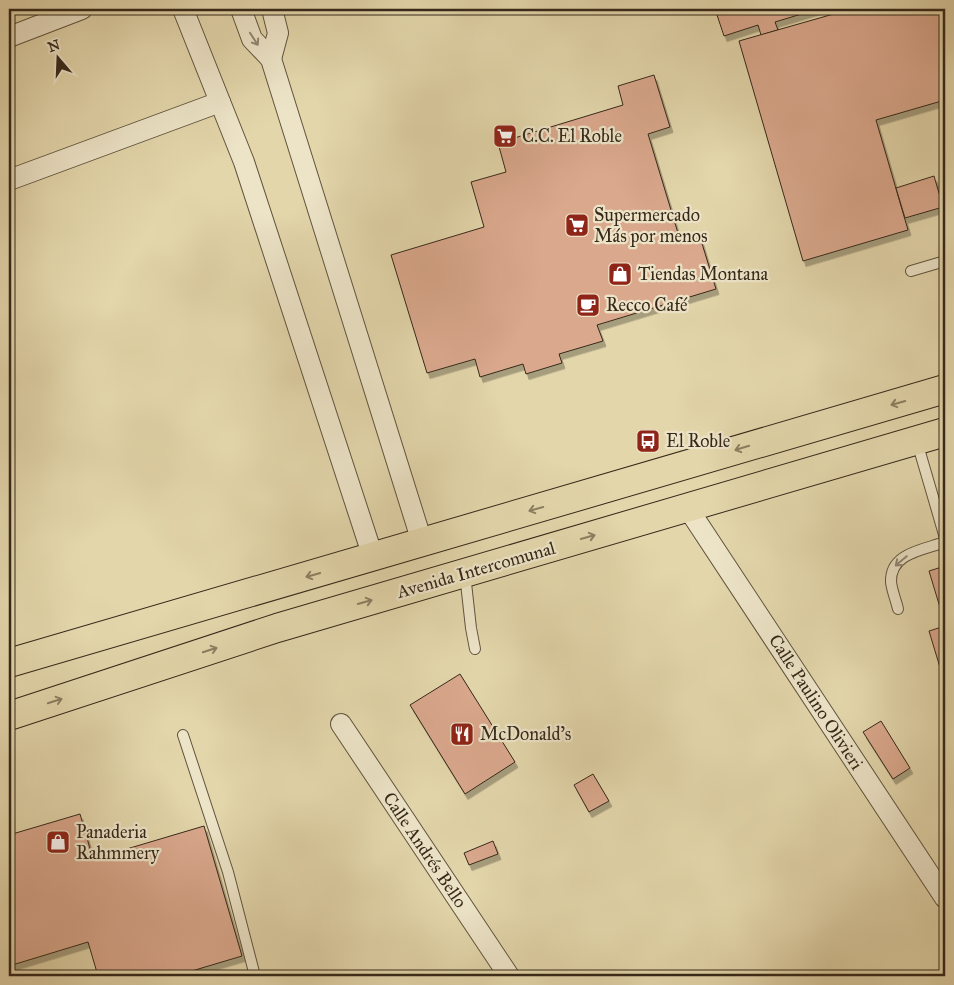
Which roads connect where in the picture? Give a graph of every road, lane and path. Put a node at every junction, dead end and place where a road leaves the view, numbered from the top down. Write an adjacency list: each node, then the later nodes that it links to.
1 (82, 9): 5 (street)
2 (183, 9): 7 (street)
3 (241, 9): 6 (street, one-way to 6)
4 (272, 9): 6 (street)
5 (9, 37)
6 (271, 59): 16 (street)
7 (220, 102): 8 (street); 18 (street)
8 (9, 180)
9 (945, 261): 10 (lane)
10 (911, 271)
11 (945, 389): 16 (main road, one-way to 16)
12 (945, 434): 13 (main road, Avenida Intercomunal)
13 (916, 441): 14 (main road, Avenida Intercomunal); 15 (lane)
14 (687, 507): 19 (main road, Avenida Intercomunal, one-way to 14); 26 (street, Calle Paulino Olivieri)
15 (945, 538)
16 (422, 542): 18 (main road)
17 (945, 542): 20 (lane, one-way to 20)
18 (374, 557): 22 (main road, one-way to 22)
19 (464, 573): 21 (lane); 23 (main road, Avenida Intercomunal, one-way to 19)
20 (898, 609)
21 (475, 649)
22 (9, 663)
23 (9, 716)
24 (341, 724): 28 (street, Calle Andrés Bello)
25 (183, 736): 27 (lane)
26 (945, 898)
27 (255, 976)
28 (509, 976)

